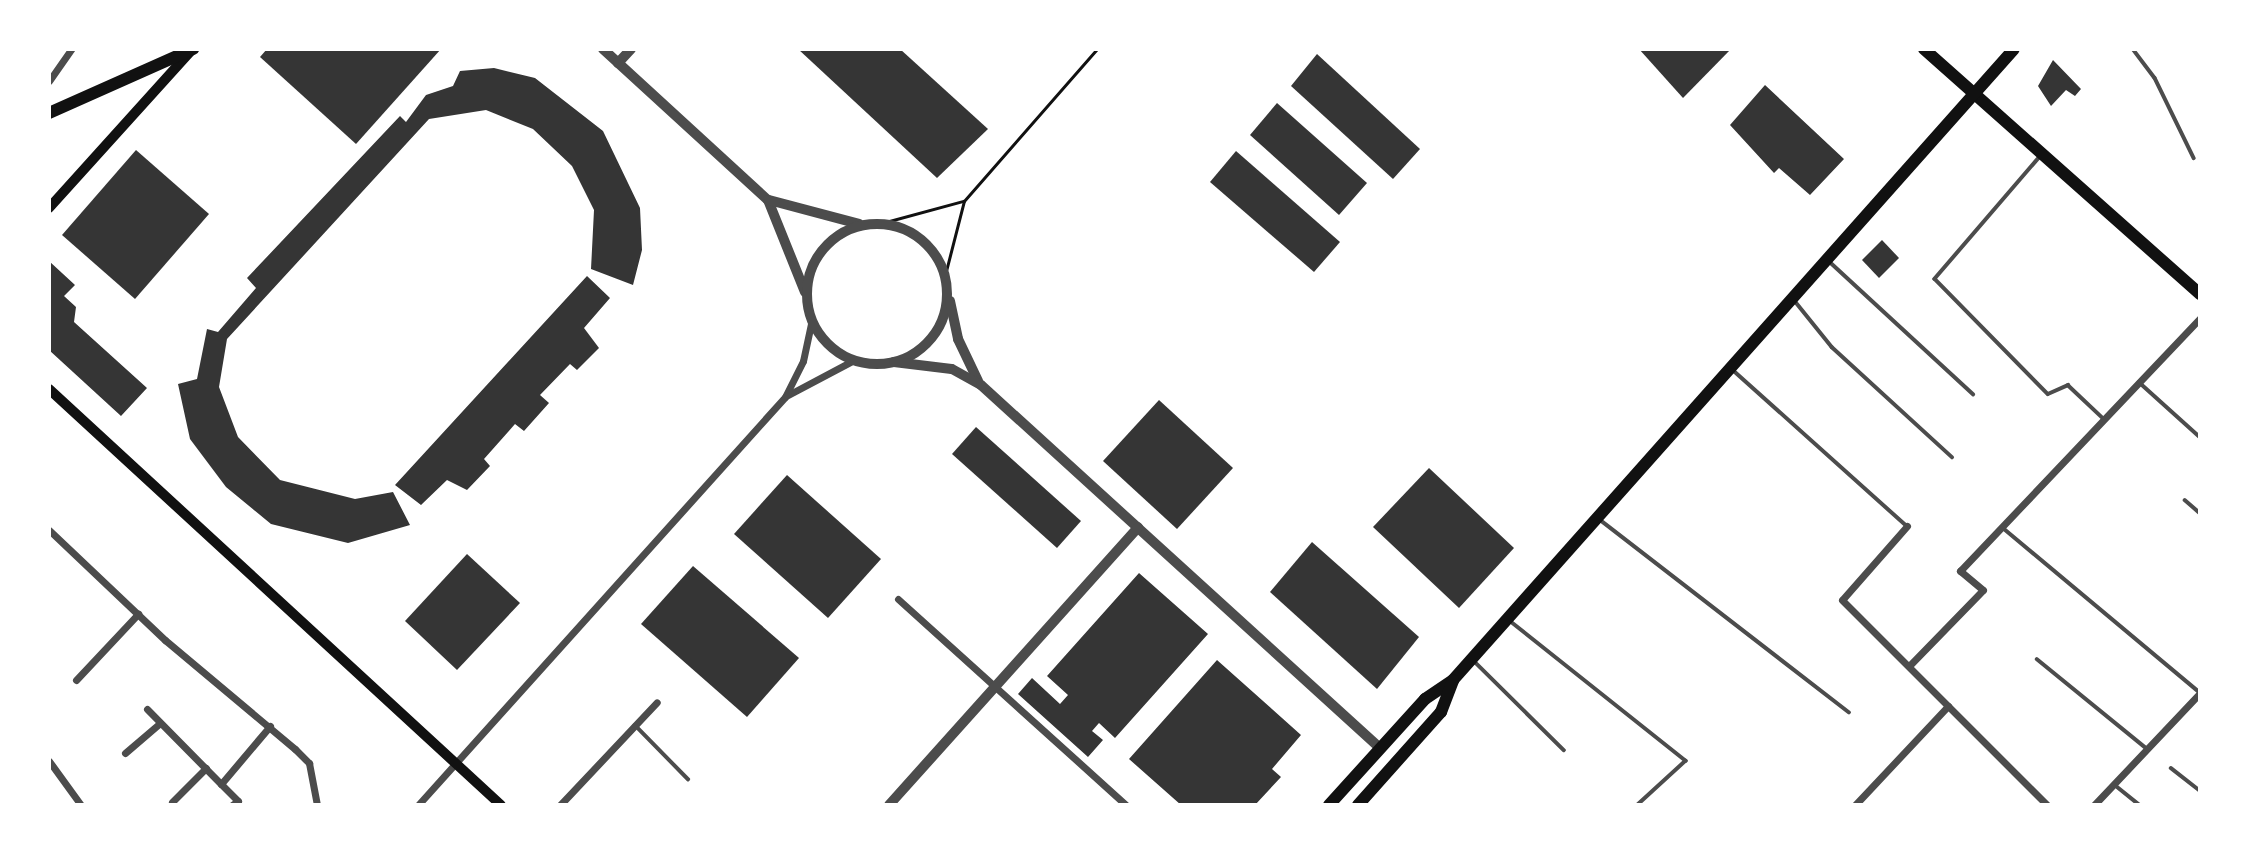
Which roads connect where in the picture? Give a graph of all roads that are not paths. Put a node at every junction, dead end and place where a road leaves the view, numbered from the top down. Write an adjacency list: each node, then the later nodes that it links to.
1 (71, 49): 9 (street)
2 (193, 49): 11 (main road); 15 (main road)
3 (603, 49): 8 (street)
4 (631, 49): 8 (street)
5 (1924, 49): 10 (main road)
6 (2014, 49): 10 (main road)
7 (2133, 49): 13 (lane)
8 (618, 63): 14 (street)
9 (49, 81)
10 (1974, 94): 12 (main road); 17 (main road)
11 (49, 113)
12 (2041, 155): 19 (main road); 32 (lane)
13 (2194, 158)
14 (768, 200): 16 (street); 21 (street)
15 (49, 208)
16 (861, 225): 18 (street); 21 (street)
17 (1826, 258): 20 (main road); 30 (lane)
18 (948, 288): 25 (street); 28 (street)
19 (2200, 294)
20 (1791, 296): 26 (main road); 34 (lane)
21 (807, 299): 23 (street)
22 (2200, 317): 27 (street)
23 (812, 319): 24 (street); 31 (street)
24 (854, 360): 25 (street); 31 (street)
25 (894, 362): 28 (street)
26 (1729, 366): 37 (main road); 38 (lane)
27 (2139, 382): 32 (street); 33 (lane)
28 (981, 384): 39 (street)
29 (49, 389): 64 (main road)
30 (1973, 394)
31 (785, 397): 64 (street)
32 (2104, 419): 40 (street)
33 (2200, 437)
34 (1952, 457)
35 (2185, 500): 36 (lane)
36 (2200, 513)
37 (1597, 518): 44 (main road); 55 (lane)
38 (1907, 526): 47 (street)
39 (1138, 527): 50 (street); 59 (street)
40 (2002, 527): 47 (street); 51 (lane)
41 (49, 530): 43 (street)
42 (898, 599): 50 (street)
43 (138, 614): 48 (street); 58 (street)
44 (1507, 618): 45 (main road); 82 (lane)
45 (1472, 658): 49 (main road); 60 (lane)
46 (2037, 659): 61 (lane)
47 (1909, 666): 53 (street)
48 (76, 680)
49 (1453, 680): 59 (main road); 81 (main road)
50 (995, 687): 78 (street); 79 (street)
51 (2200, 693): 61 (street)
52 (657, 702): 57 (street)
53 (1948, 706): 83 (street); 84 (street)
54 (147, 709): 56 (street)
55 (1849, 712)
56 (160, 723): 62 (street); 65 (street)
57 (635, 725): 67 (lane); 77 (street)
58 (270, 726): 68 (street); 74 (street)
59 (1380, 748): 80 (main road)
60 (1564, 750)
61 (2148, 750): 69 (street)
62 (125, 754)
63 (49, 761): 72 (street)
64 (455, 763): 75 (street); 76 (main road)
65 (206, 768): 68 (street); 71 (street)
66 (2171, 768): 70 (lane)
67 (688, 779)
68 (221, 784): 73 (street)
69 (2115, 785): 85 (street); 86 (lane)
70 (2200, 791)
71 (172, 802)
72 (81, 805)
73 (232, 805)
74 (317, 805)
75 (418, 805)
76 (501, 805)
77 (559, 805)
78 (889, 805)
79 (1126, 805)
80 (1329, 805)
81 (1358, 805)
82 (1638, 805)
83 (1855, 805)
84 (2047, 805)
85 (2094, 805)
86 (2140, 805)

